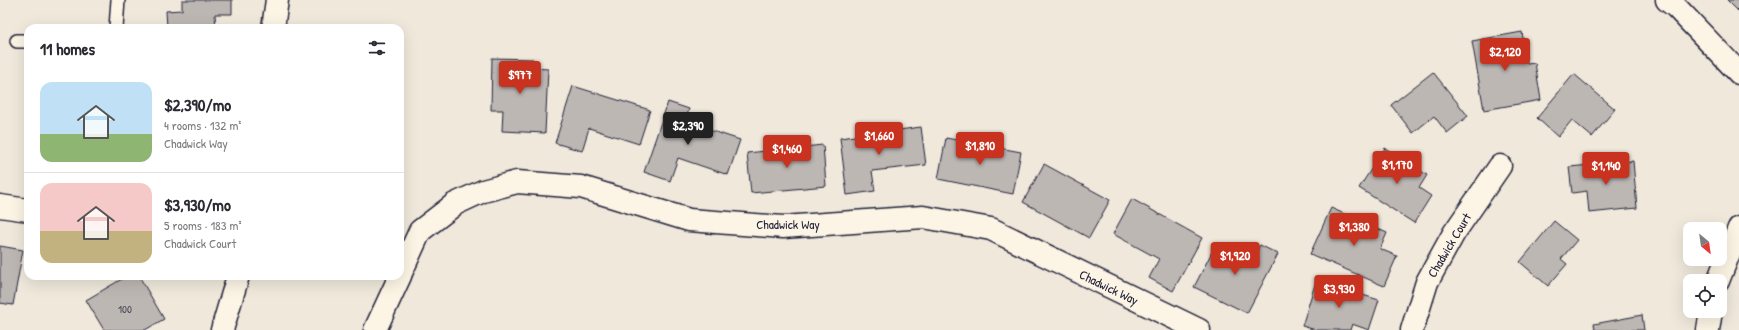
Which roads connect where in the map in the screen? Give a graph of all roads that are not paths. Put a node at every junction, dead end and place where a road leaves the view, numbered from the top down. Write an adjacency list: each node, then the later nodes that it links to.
1 (118, 0): 4 (lane)
2 (277, 0): 5 (street)
3 (1667, 0): 6 (street)
4 (116, 24)
5 (273, 24)
6 (1739, 73)
7 (1500, 166): 19 (street, Chadwick Court)
8 (0, 206): 9 (street)
9 (24, 209)
10 (1739, 228): 12 (street)
11 (404, 267): 18 (street, Chadwick Way)
12 (1721, 274)
13 (237, 280): 16 (street)
14 (398, 280): 17 (street, Chadwick Way)
15 (1710, 318): 20 (street)
16 (222, 330)
17 (375, 330)
18 (1199, 330)
19 (1412, 330)
20 (1708, 330)

